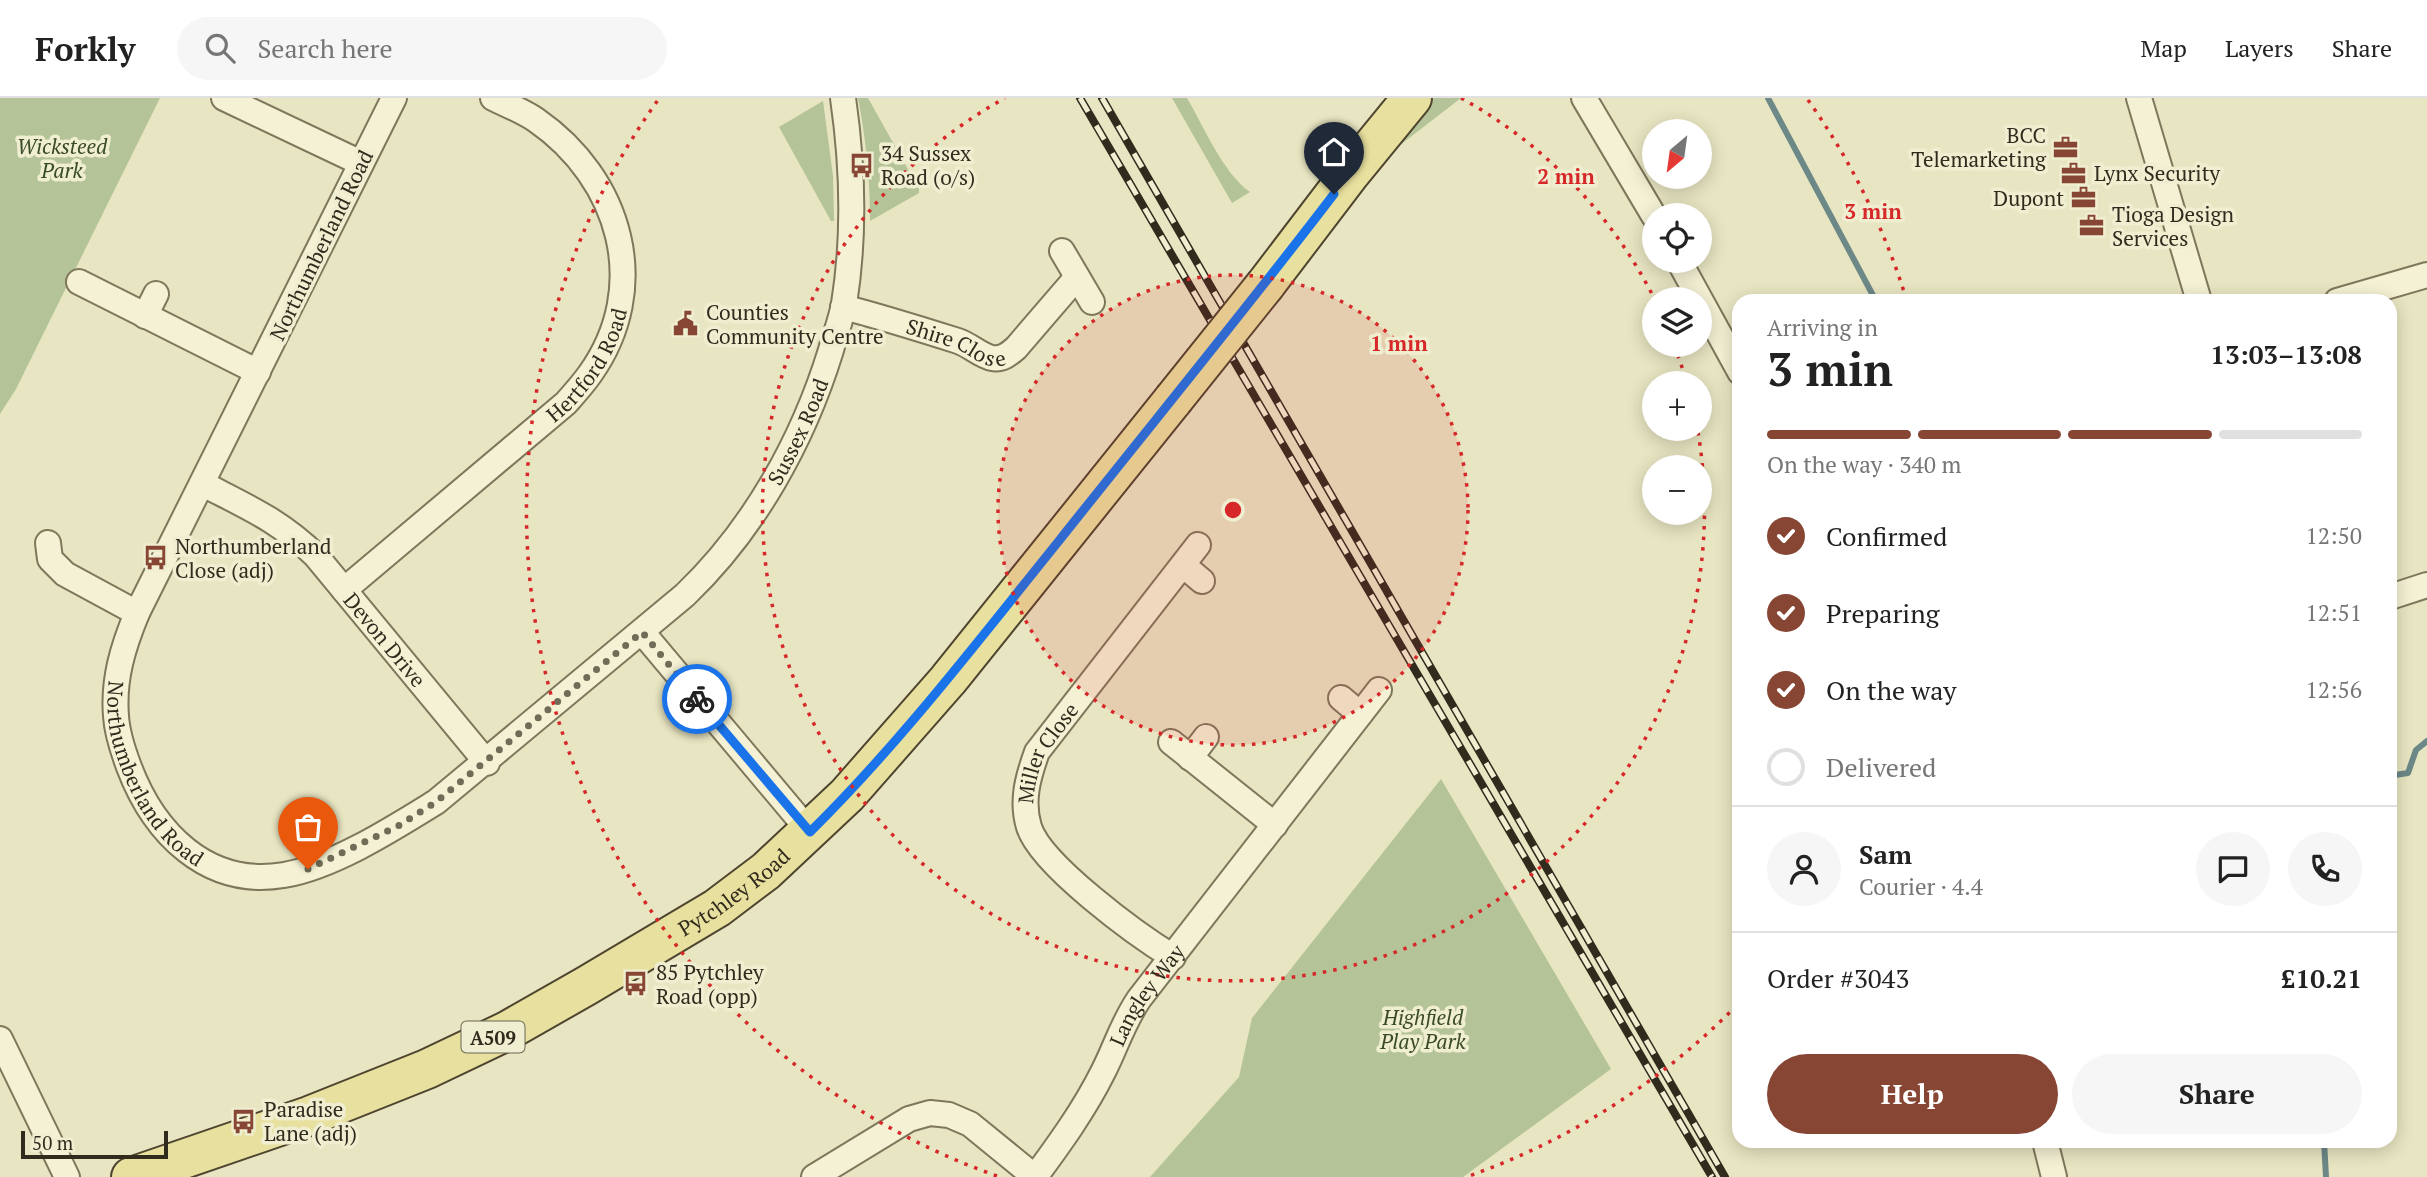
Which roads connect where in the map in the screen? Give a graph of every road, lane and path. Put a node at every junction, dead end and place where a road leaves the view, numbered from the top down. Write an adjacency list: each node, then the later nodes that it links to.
1 (224, 98): 8 (street)
2 (394, 98): 8 (street, Northumberland Road)
3 (493, 98): 27 (street, Hertford Road)
4 (843, 98): 18 (street, Sussex Road)
5 (1584, 98): 9 (street)
6 (2139, 98): 15 (street)
7 (1412, 99): 39 (main road, Pytchley Road / A509, bridge)
8 (361, 163): 20 (street, Northumberland Road)
9 (1646, 203)
10 (1062, 251): 12 (street)
11 (1686, 273): 19 (street)
12 (1077, 277): 17 (street); 18 (street, Shire Close)
13 (2426, 278): 16 (street)
14 (79, 282): 20 (street)
15 (2197, 294)
16 (2364, 294)
17 (1092, 302)
18 (843, 307): 30 (street, Sussex Road)
19 (1732, 357)
20 (258, 372): 21 (street, Northumberland Road)
21 (203, 484): 27 (street, Devon Drive); 29 (street, Northumberland Road)
22 (48, 543): 29 (street)
23 (1198, 545): 24 (street, Miller Close)
24 (1183, 565): 25 (street); 40 (street, Miller Close)
25 (1202, 582)
26 (2427, 585): 28 (street)
27 (344, 590): 37 (street, Devon Drive)
28 (2397, 595)
29 (137, 613): 37 (street, Northumberland Road)
30 (642, 632): 37 (street, Northumberland Road); 39 (street)
31 (1379, 690): 33 (street, Langley Way)
32 (1341, 698): 33 (street)
33 (1360, 714): 38 (street, Langley Way)
34 (1206, 737): 36 (street)
35 (1171, 742): 36 (street)
36 (1190, 758): 38 (street)
37 (487, 763)
38 (1275, 825): 40 (street, Langley Way)
39 (810, 832): 44 (main road, Pytchley Road / A509)
40 (1173, 957): 46 (street, Langley Way)
41 (0, 1039): 43 (street)
42 (2047, 1148): 47 (street)
43 (67, 1177)
44 (131, 1177)
45 (814, 1177): 46 (street)
46 (1035, 1177)
47 (2054, 1177)

